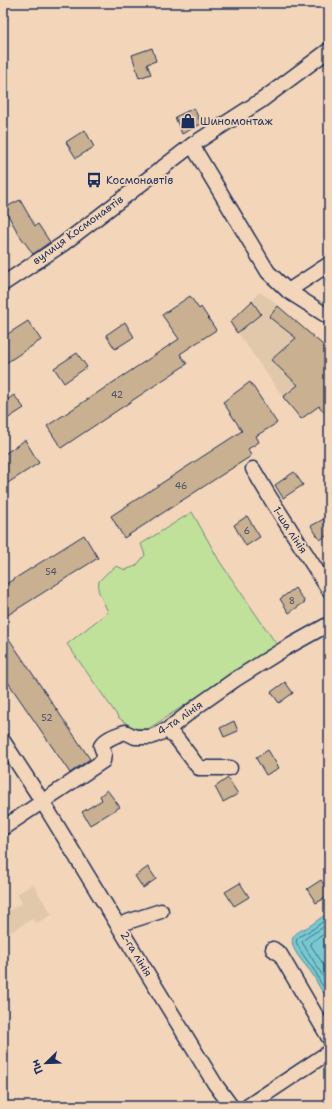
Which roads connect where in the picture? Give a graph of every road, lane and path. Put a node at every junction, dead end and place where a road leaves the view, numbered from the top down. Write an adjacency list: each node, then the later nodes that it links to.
1 (329, 50): 2 (street, вулиця Космонавтів)
2 (192, 145): 4 (street, вулиця Космонавтів); 5 (street)
3 (329, 264): 5 (street)
4 (3, 284)
5 (288, 291): 6 (street)
6 (329, 317)
7 (253, 469): 8 (street, 1-ша лінія)
8 (329, 590)
9 (329, 624): 10 (street, 4-та лінія)
10 (167, 730): 12 (street); 13 (street, 4-та лінія)
11 (3, 741): 13 (street)
12 (230, 768)
13 (42, 801): 14 (street, 4-та лінія); 16 (street, 2-га лінія)
14 (3, 828)
15 (161, 911): 16 (street)
16 (118, 925): 20 (street, 2-га лінія)
17 (273, 949): 18 (street)
18 (329, 1038)
19 (329, 1052): 21 (street)
20 (232, 1106)
21 (248, 1106)

